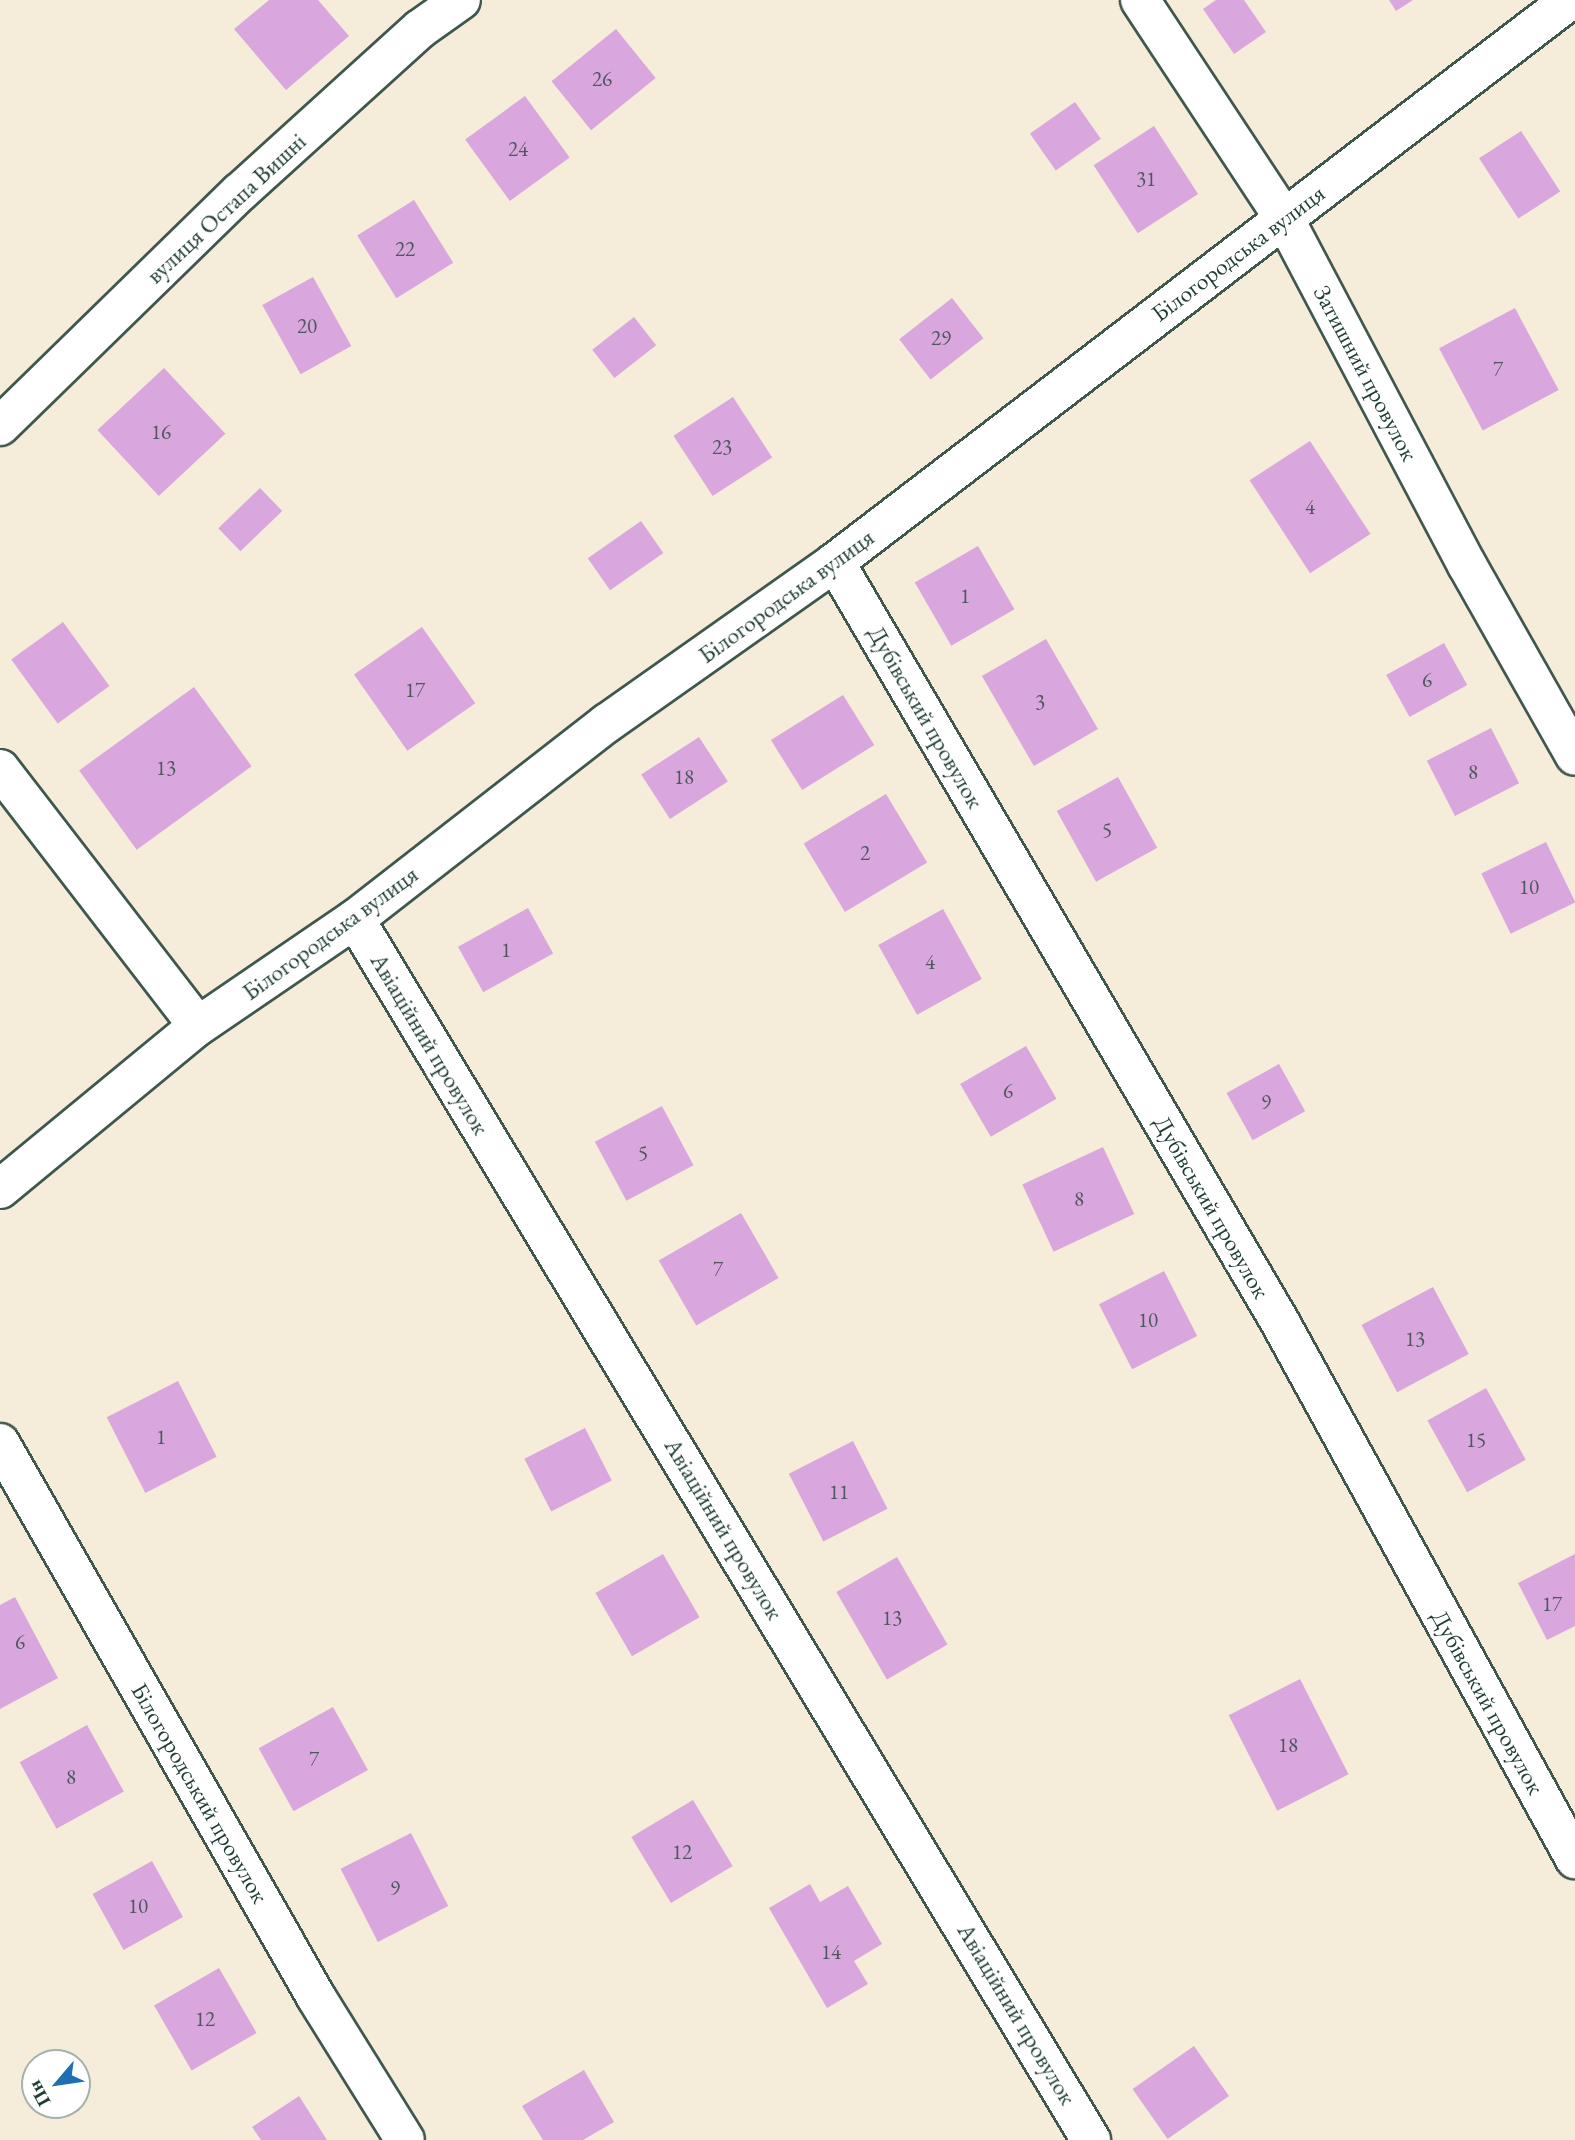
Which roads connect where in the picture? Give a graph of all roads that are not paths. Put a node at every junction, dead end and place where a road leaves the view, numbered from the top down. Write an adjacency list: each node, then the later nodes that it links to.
1 (461, 0): 5 (street, вулиця Остапа Вишні)
2 (1140, 0): 4 (street, Затишний провулок)
3 (1570, 0): 4 (street, Білогородська вулиця)
4 (1284, 218): 6 (street, Білогородська вулиця); 7 (street, Затишний провулок)
5 (0, 426)
6 (835, 562): 9 (street, Білогородська вулиця); 13 (street, Дубівський провулок)
7 (1575, 756)
8 (0, 769): 10 (street)
9 (355, 919): 10 (street, Білогородська вулиця); 15 (street, Авіаційний провулок)
10 (198, 1026): 11 (street, Білогородська вулиця)
11 (0, 1189)
12 (0, 1443): 14 (street, Білогородський провулок)
13 (1575, 1859)
14 (405, 2140)
15 (1091, 2140)

